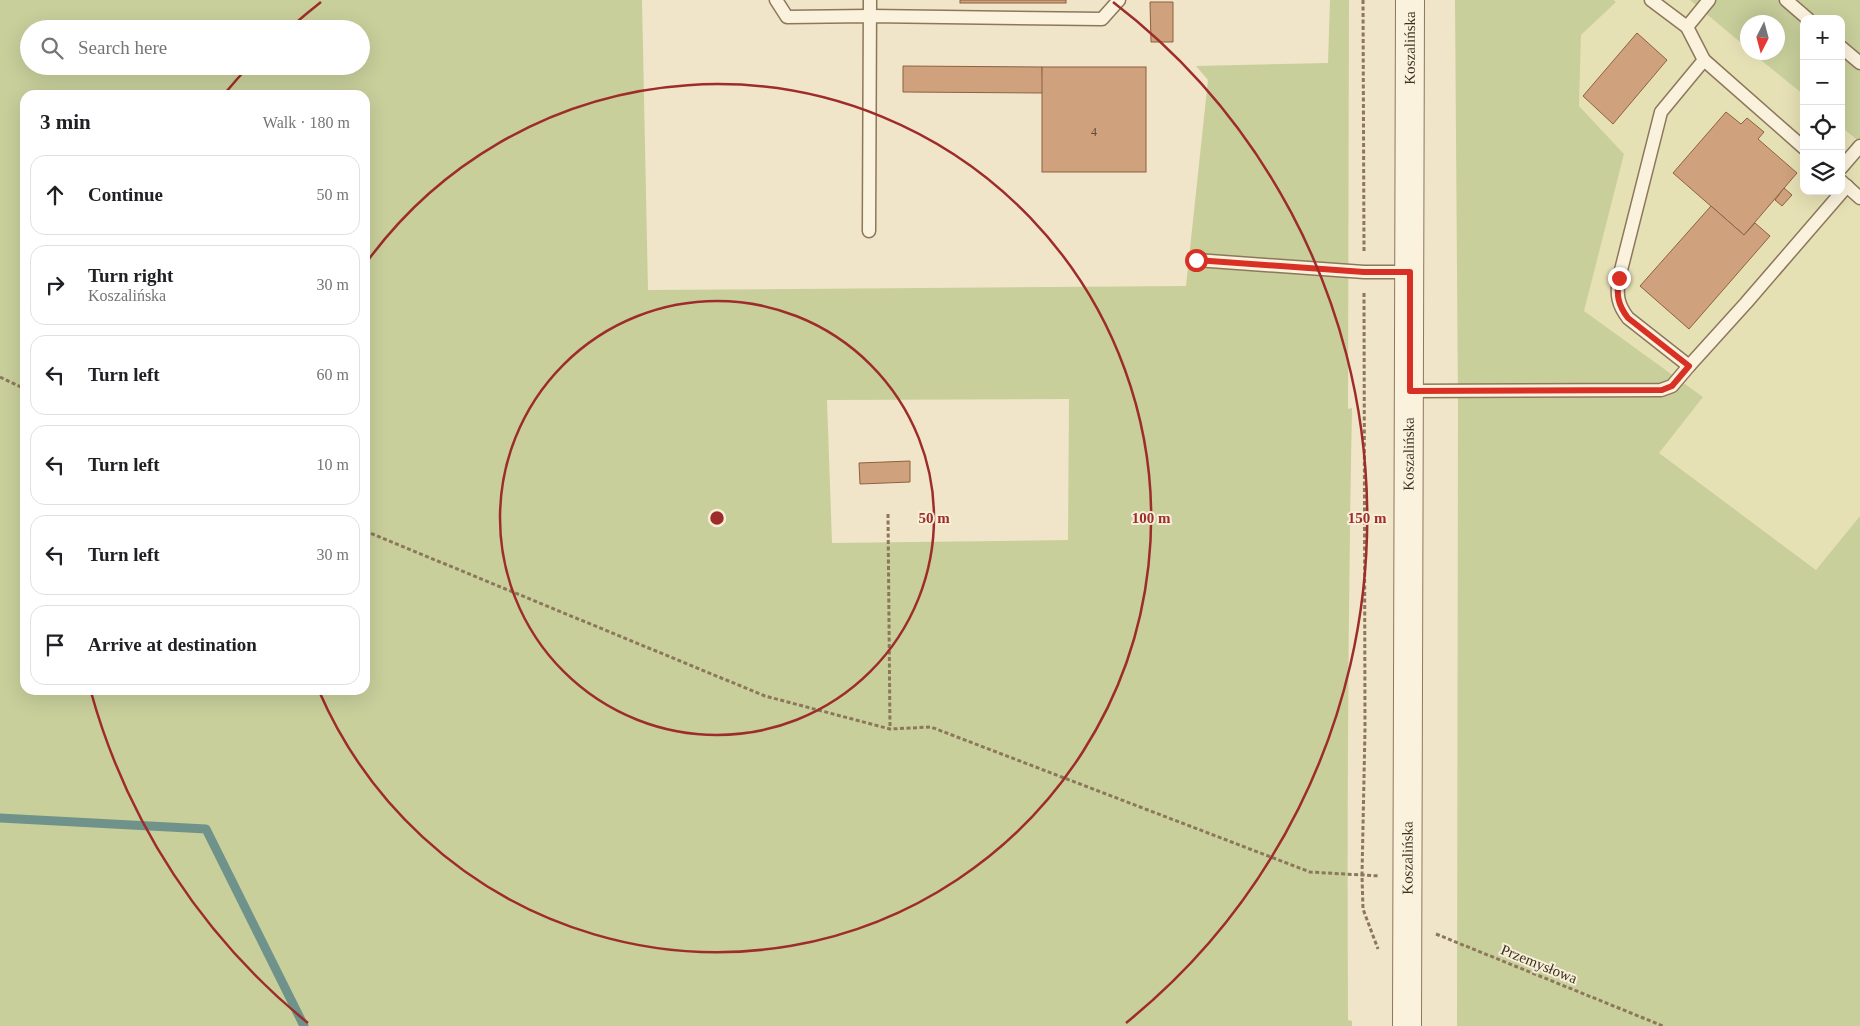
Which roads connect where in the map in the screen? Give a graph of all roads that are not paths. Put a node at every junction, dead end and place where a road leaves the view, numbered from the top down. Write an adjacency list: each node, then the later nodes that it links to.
1 (776, 0): 9 (lane)
2 (870, 0): 9 (lane)
3 (1120, 0): 9 (lane)
4 (1410, 0): 22 (street, Koszalińska)
5 (1651, 0): 10 (lane)
6 (1709, 0): 10 (lane)
7 (1786, 0): 8 (lane)
8 (1803, 15)
9 (870, 16): 20 (lane)
10 (1687, 27): 12 (lane)
11 (1845, 50): 13 (lane)
12 (1704, 60): 14 (lane); 23 (lane)
13 (1860, 63)
14 (1800, 144)
15 (1860, 146): 16 (lane)
16 (1845, 163)
17 (1845, 185): 19 (lane)
18 (1835, 195): 23 (lane)
19 (1860, 198)
20 (869, 231)
21 (1196, 260): 22 (lane)
22 (1410, 272): 24 (street, Koszalińska)
23 (1689, 366): 24 (lane)
24 (1410, 391): 25 (street, Koszalińska)
25 (1407, 1026)

